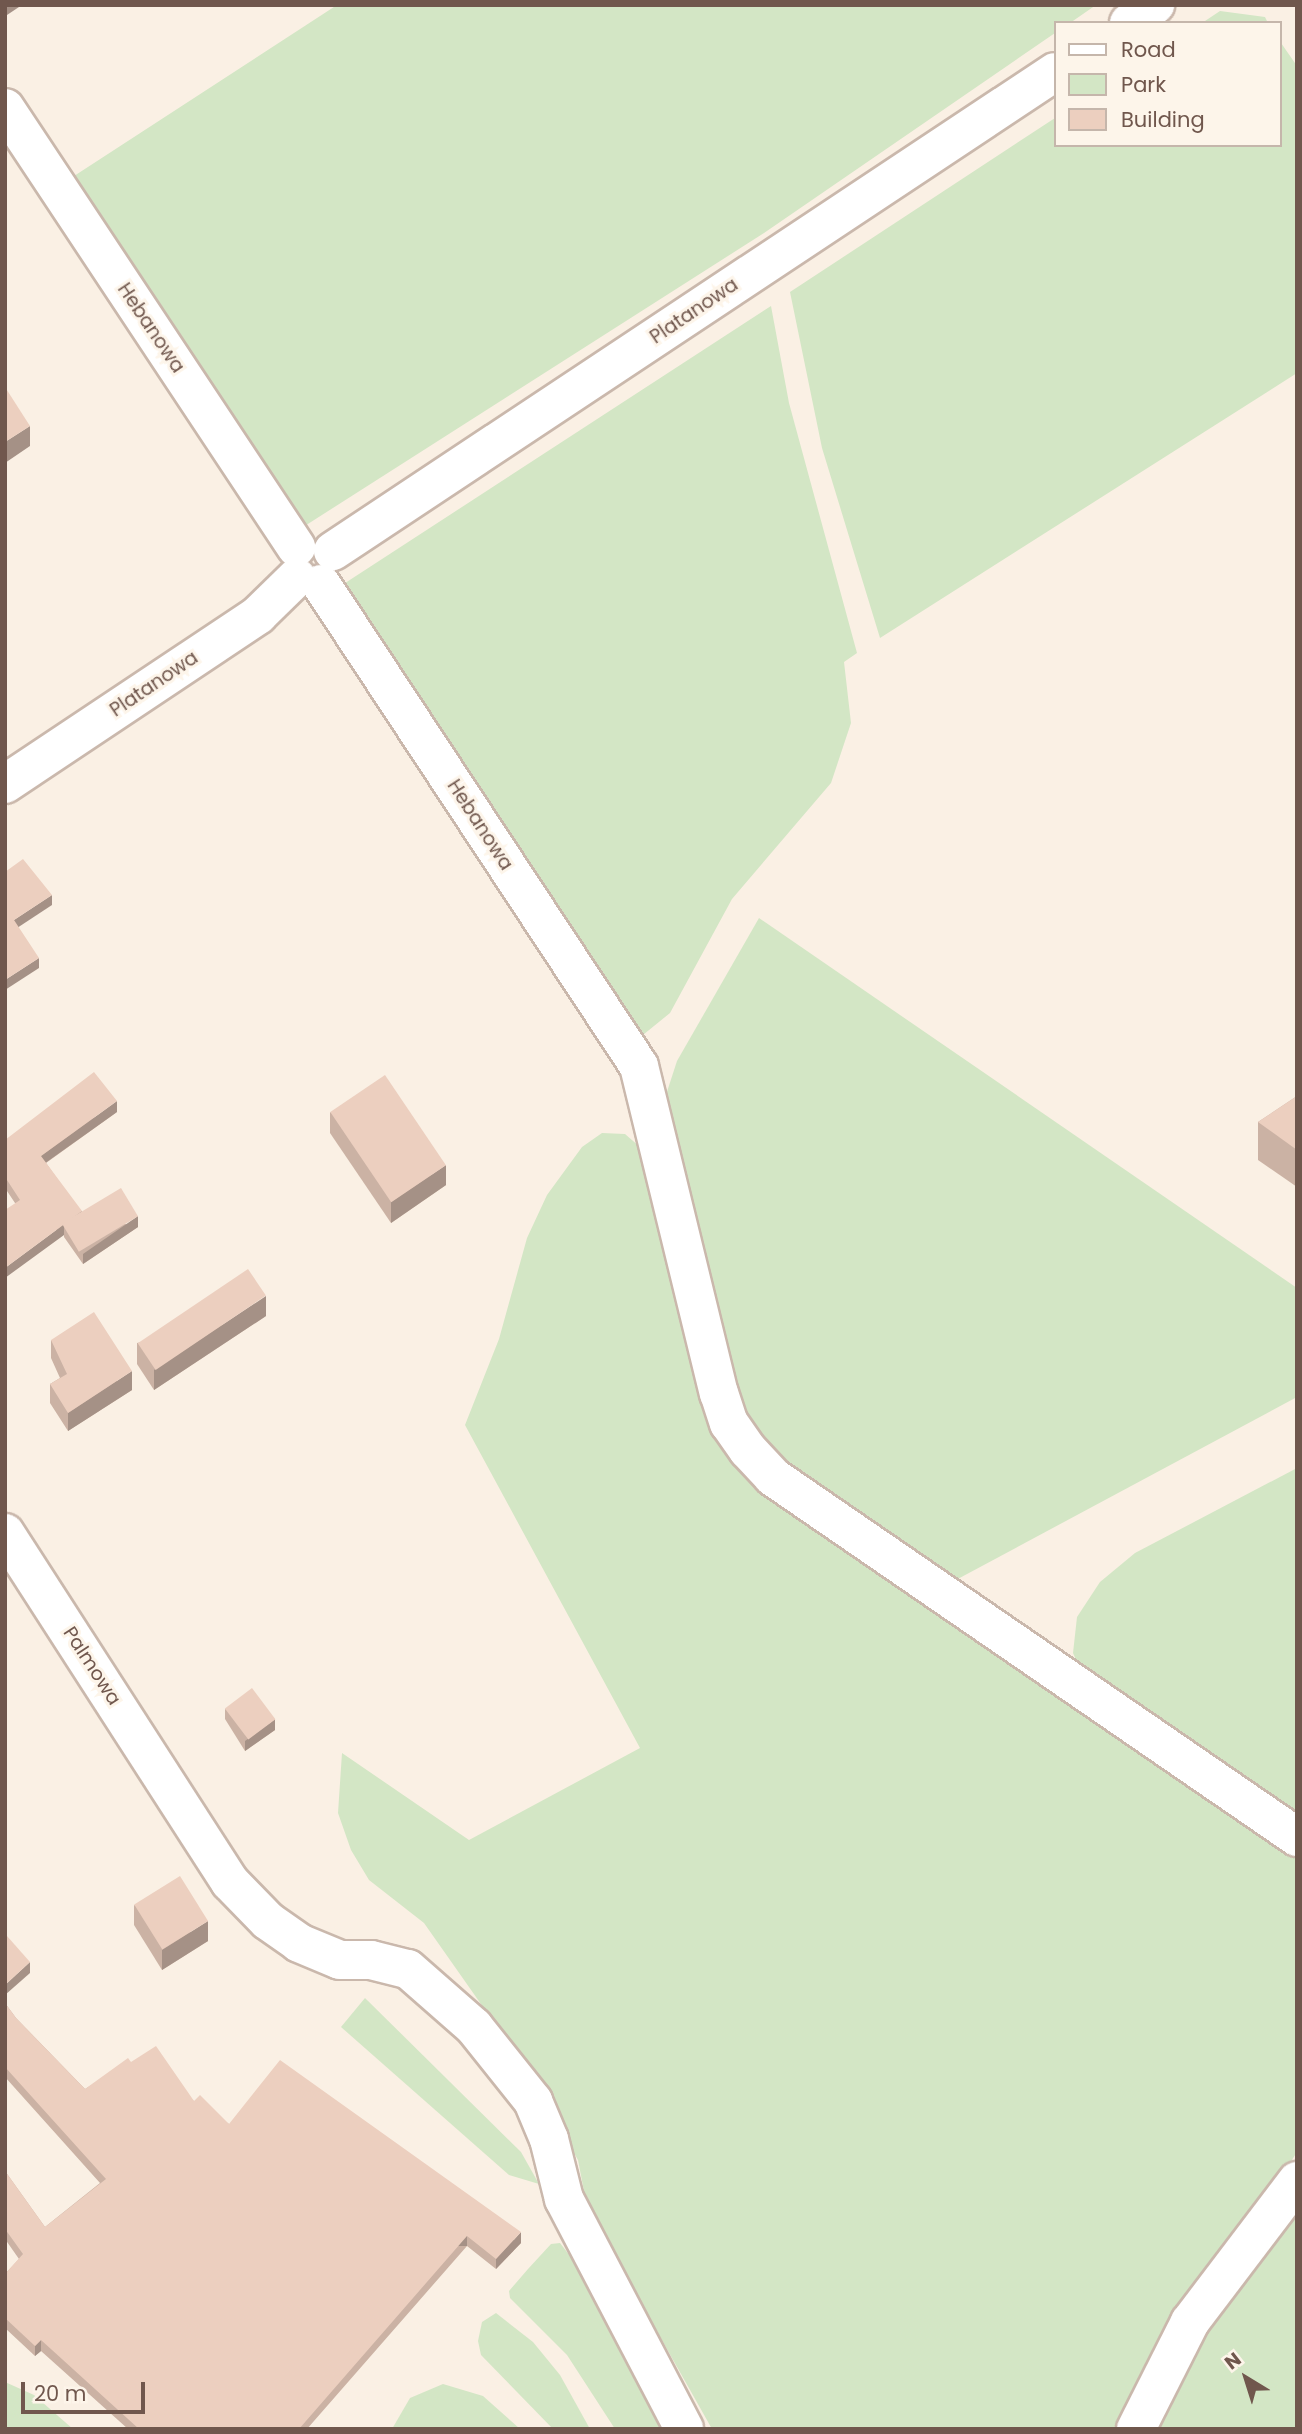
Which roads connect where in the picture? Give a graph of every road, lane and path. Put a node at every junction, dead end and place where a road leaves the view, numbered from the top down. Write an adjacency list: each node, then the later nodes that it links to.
1 (1155, 5): 2 (street)
2 (1132, 21)
3 (1054, 73): 5 (street, Platanowa)
4 (5, 108): 5 (street, Hebanowa)
5 (312, 565): 6 (street, Platanowa); 8 (street, Hebanowa)
6 (5, 784)
7 (5, 1533): 10 (street, Palmowa)
8 (1297, 1837)
9 (1297, 2181): 11 (street)
10 (684, 2429)
11 (1136, 2429)

